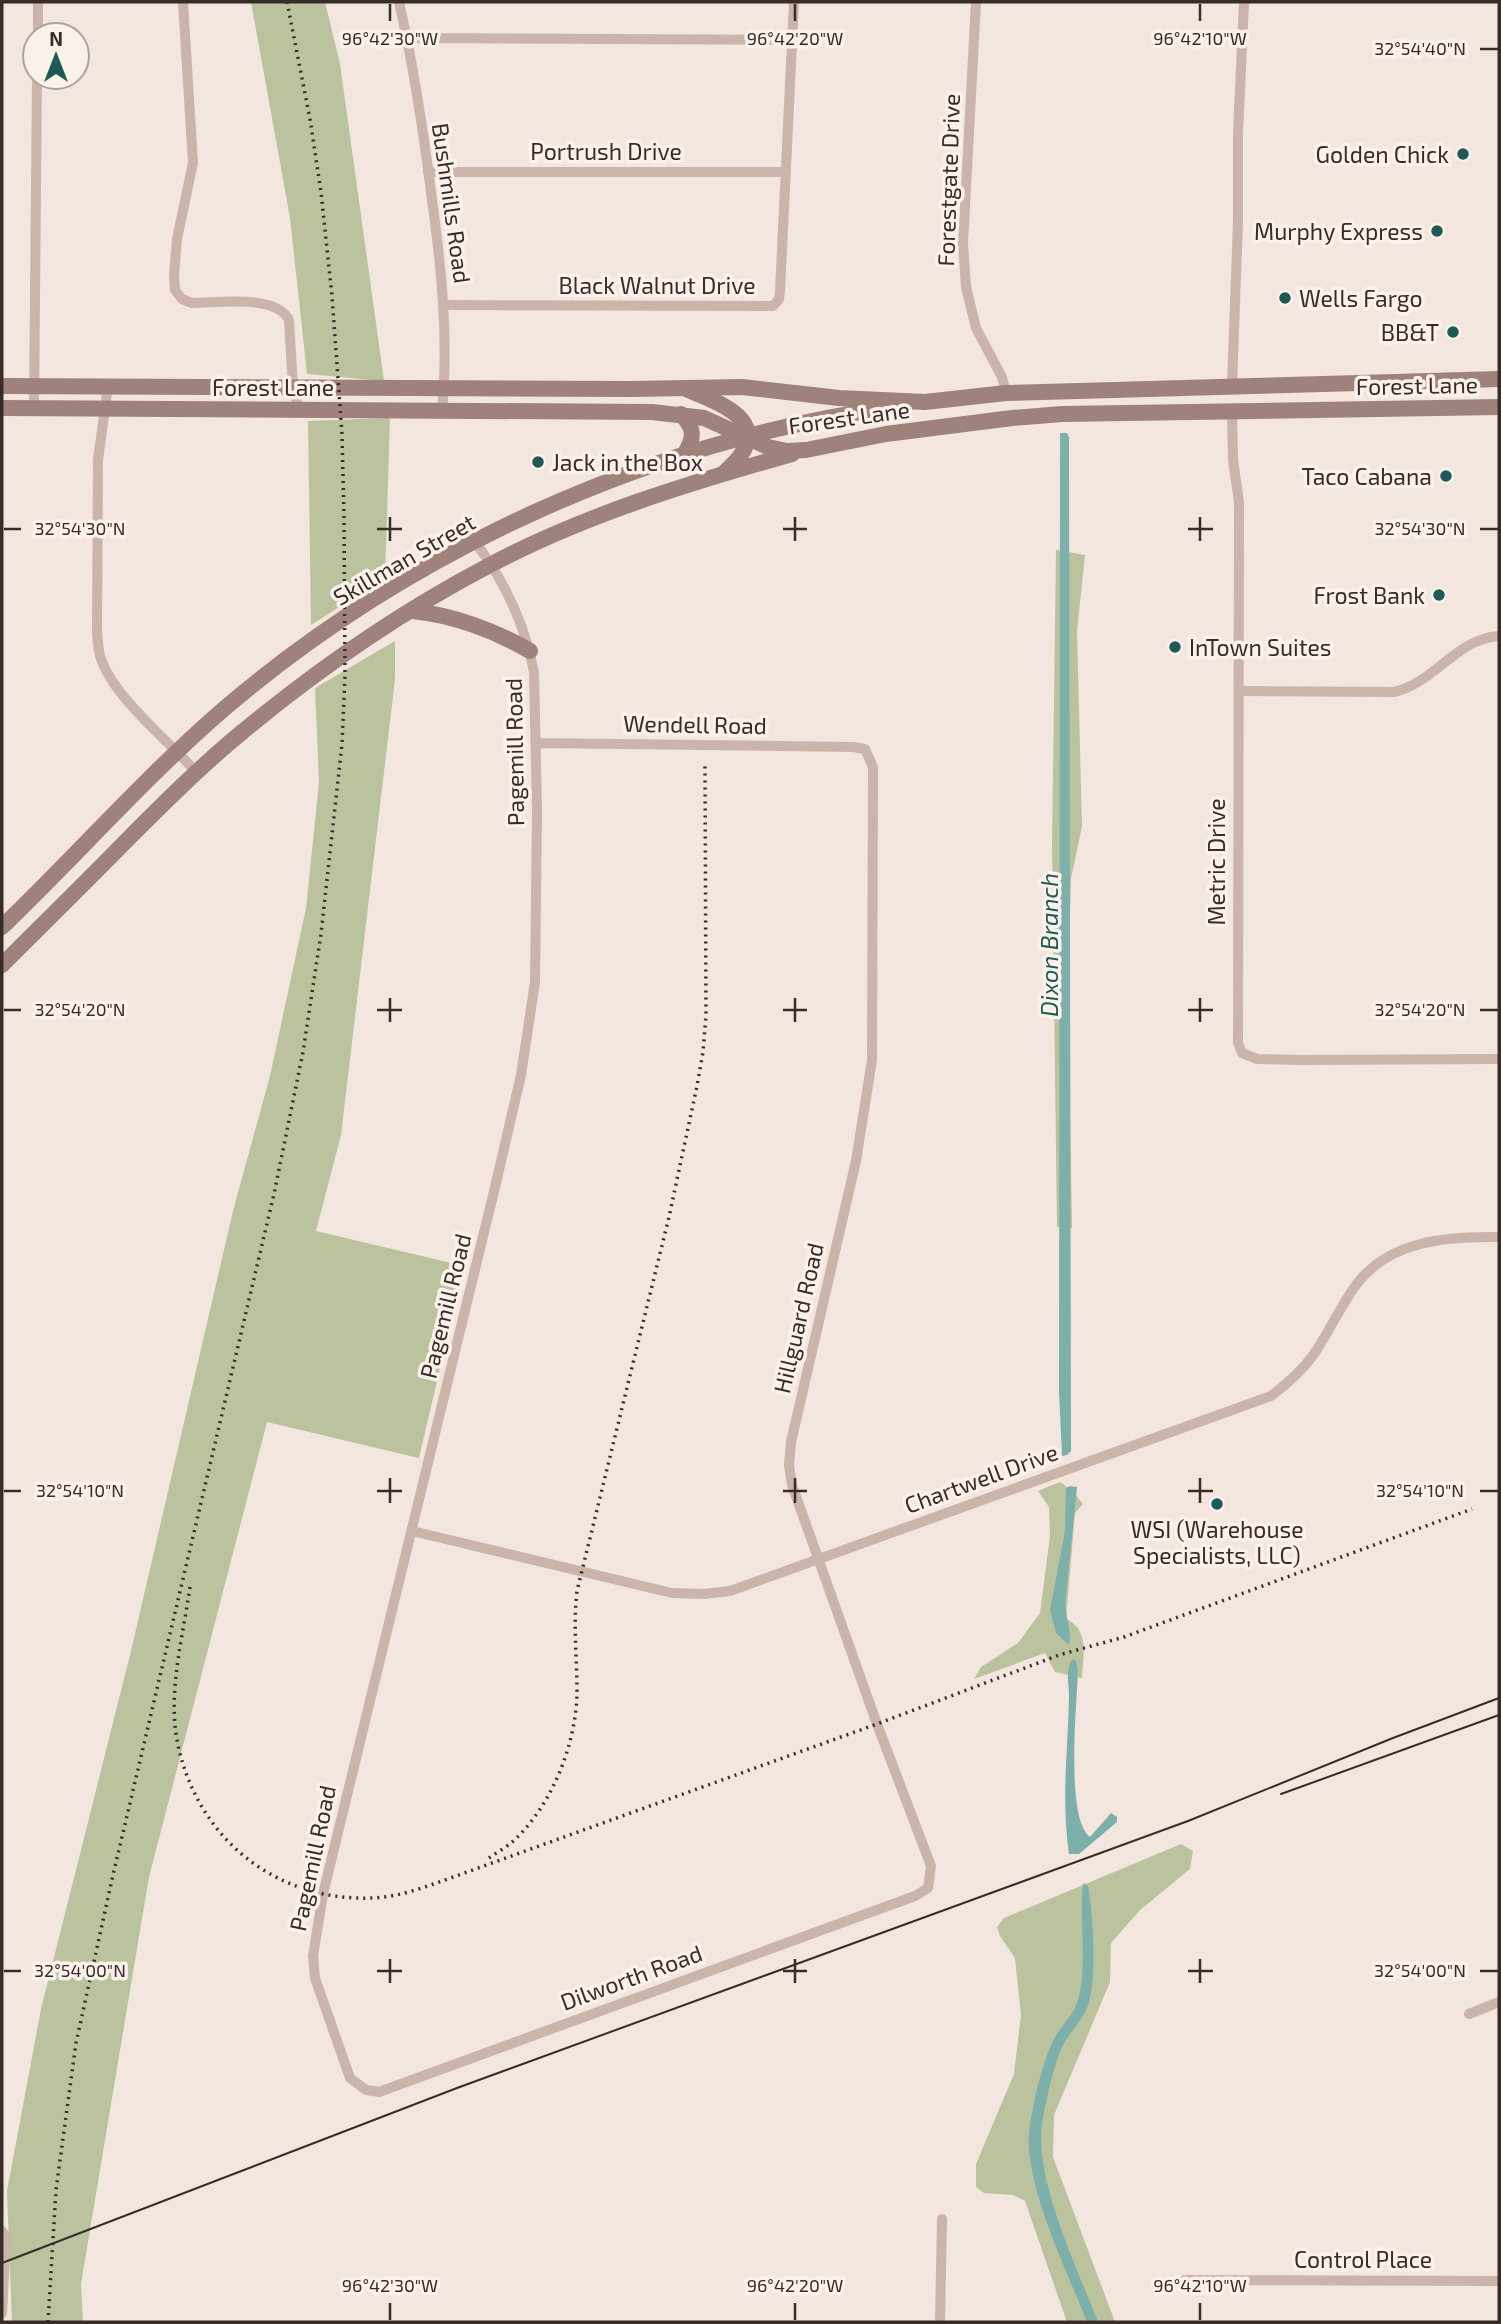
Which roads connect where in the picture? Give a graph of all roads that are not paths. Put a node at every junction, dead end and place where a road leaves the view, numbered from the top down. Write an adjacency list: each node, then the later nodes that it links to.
1 (38, 2): 7 (street)
2 (183, 2): 19 (street)
3 (399, 2): 8 (street, Bushmills Road)
4 (794, 2): 9 (street, Black Walnut Drive)
5 (976, 2): 23 (street, Forestgate Drive)
6 (1244, 2): 18 (street)
7 (38, 21)
8 (407, 38): 9 (street); 11 (street, Bushmills Road)
9 (792, 40): 12 (street, Black Walnut Drive)
10 (37, 91): 16 (street)
11 (428, 172): 12 (street, Portrush Drive); 13 (street, Bushmills Road)
12 (785, 172): 13 (street, Black Walnut Drive)
13 (445, 305): 20 (street, Bushmills Road)
14 (1499, 379): 18 (main road, Forest Lane)
15 (2, 386): 16 (main road, Forest Lane)
16 (35, 386): 17 (main road, Forest Lane); 27 (street)
17 (108, 386): 19 (main road, Forest Lane); 28 (street)
18 (1232, 386): 23 (main road, Forest Lane); 32 (main road)
19 (293, 387): 20 (main road, Forest Lane); 29 (street)
20 (445, 388): 21 (main road, Forest Lane); 30 (street, Bushmills Road)
21 (631, 389): 22 (main road, Forest Lane); 31 (main road)
22 (685, 389): 24 (main road, Forest Lane); 35 (main road)
23 (1006, 393): 24 (main road, Forest Lane); 34 (main road)
24 (925, 402): 35 (main road, Skillman Street)
25 (1499, 407): 32 (main road, Forest Lane)
26 (2, 408): 27 (main road, Forest Lane)
27 (34, 408): 28 (main road, Forest Lane)
28 (105, 409): 29 (main road, Forest Lane); 49 (street)
29 (305, 410): 30 (main road, Forest Lane)
30 (442, 411): 31 (main road, Forest Lane)
31 (570, 411): 33 (main road, Forest Lane)
32 (1232, 411): 34 (main road, Forest Lane); 46 (street, Metric Drive)
33 (681, 414): 35 (main road, Forest Lane); 37 (main road)
34 (1012, 418): 36 (main road, Forest Lane)
35 (748, 437): 36 (main road, Forest Lane); 37 (main road, Skillman Street); 38 (main road)
36 (806, 450): 38 (main road, Skillman Street)
37 (684, 455): 39 (main road, Skillman Street)
38 (724, 473): 40 (main road, Skillman Street)
39 (475, 542): 40 (street, Pagemill Road); 44 (main road, Skillman Street)
40 (491, 564): 41 (main road, Skillman Street); 43 (street, Pagemill Road)
41 (413, 611): 43 (main road); 45 (main road, Skillman Street)
42 (1499, 636): 46 (street)
43 (530, 651): 47 (street, Pagemill Road)
44 (276, 667): 45 (main road); 49 (main road, Skillman Street)
45 (294, 691): 50 (main road, Skillman Street)
46 (1239, 691): 53 (street, Metric Drive)
47 (537, 743): 48 (street, Wendell Road); 55 (street, Pagemill Road)
48 (853, 747): 56 (street, Hillguard Road)
49 (178, 751): 50 (street); 51 (main road, Skillman Street)
50 (196, 772): 52 (main road, Skillman Street)
51 (2, 927)
52 (2, 964)
53 (1499, 1059)
54 (1499, 1237): 56 (street, Chartwell Drive)
55 (412, 1531): 56 (street, Chartwell Drive); 60 (street, Pagemill Road)
56 (818, 1560): 57 (street, Hillguard Road)
57 (928, 1888): 60 (street, Dilworth Road)
58 (1499, 2002): 59 (street)
59 (1469, 2014)
60 (350, 2078)
61 (942, 2219): 66 (street)
62 (2, 2231): 65 (street)
63 (1185, 2280): 64 (street, Control Place)
64 (1499, 2281)
65 (2, 2313)
66 (940, 2322)

